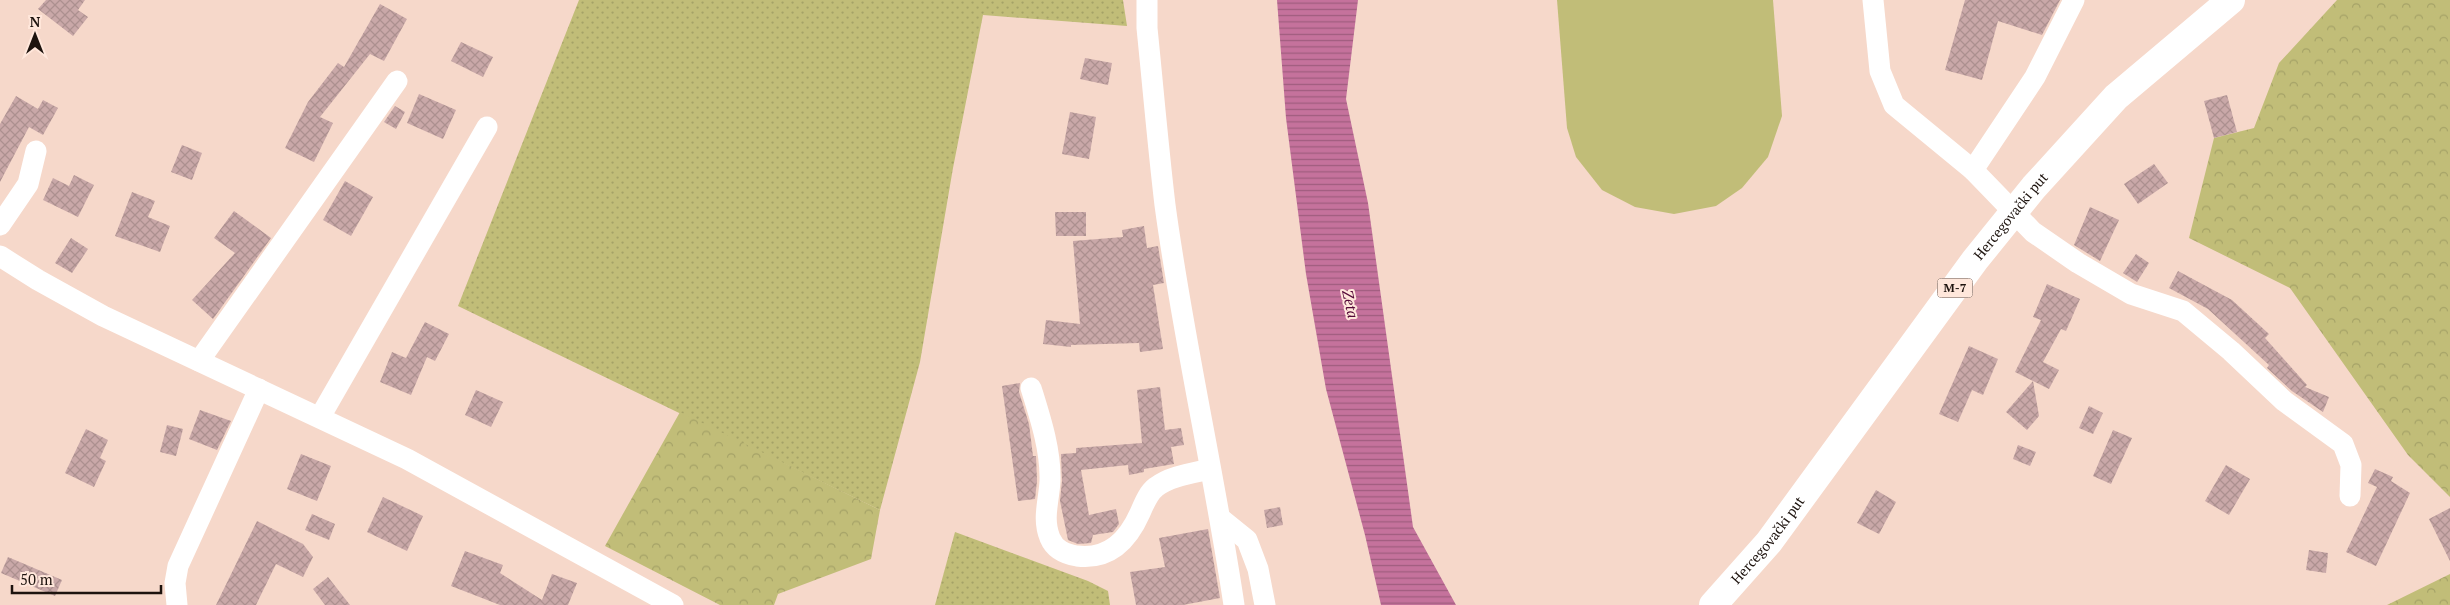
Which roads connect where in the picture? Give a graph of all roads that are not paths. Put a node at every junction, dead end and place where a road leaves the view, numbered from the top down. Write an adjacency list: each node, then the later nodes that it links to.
1 (1147, 0): 16 (street)
2 (1873, 0): 8 (street)
3 (2074, 0): 8 (street)
4 (2231, 0): 9 (main road, Hercegovački put / M-7)
5 (397, 81): 12 (street)
6 (487, 127): 15 (street)
7 (36, 151): 10 (street)
8 (1973, 170): 9 (street)
9 (2014, 212): 17 (street); 19 (main road, Hercegovački put / M-7)
10 (0, 225)
11 (0, 256): 12 (street)
12 (199, 361): 14 (street)
13 (1031, 388): 16 (street)
14 (259, 389): 15 (street); 20 (street)
15 (320, 417): 21 (street)
16 (1210, 469): 18 (street)
17 (2350, 496)
18 (1221, 519): 22 (street); 23 (street)
19 (1712, 603)
20 (176, 605)
21 (673, 605)
22 (1234, 605)
23 (1264, 605)

